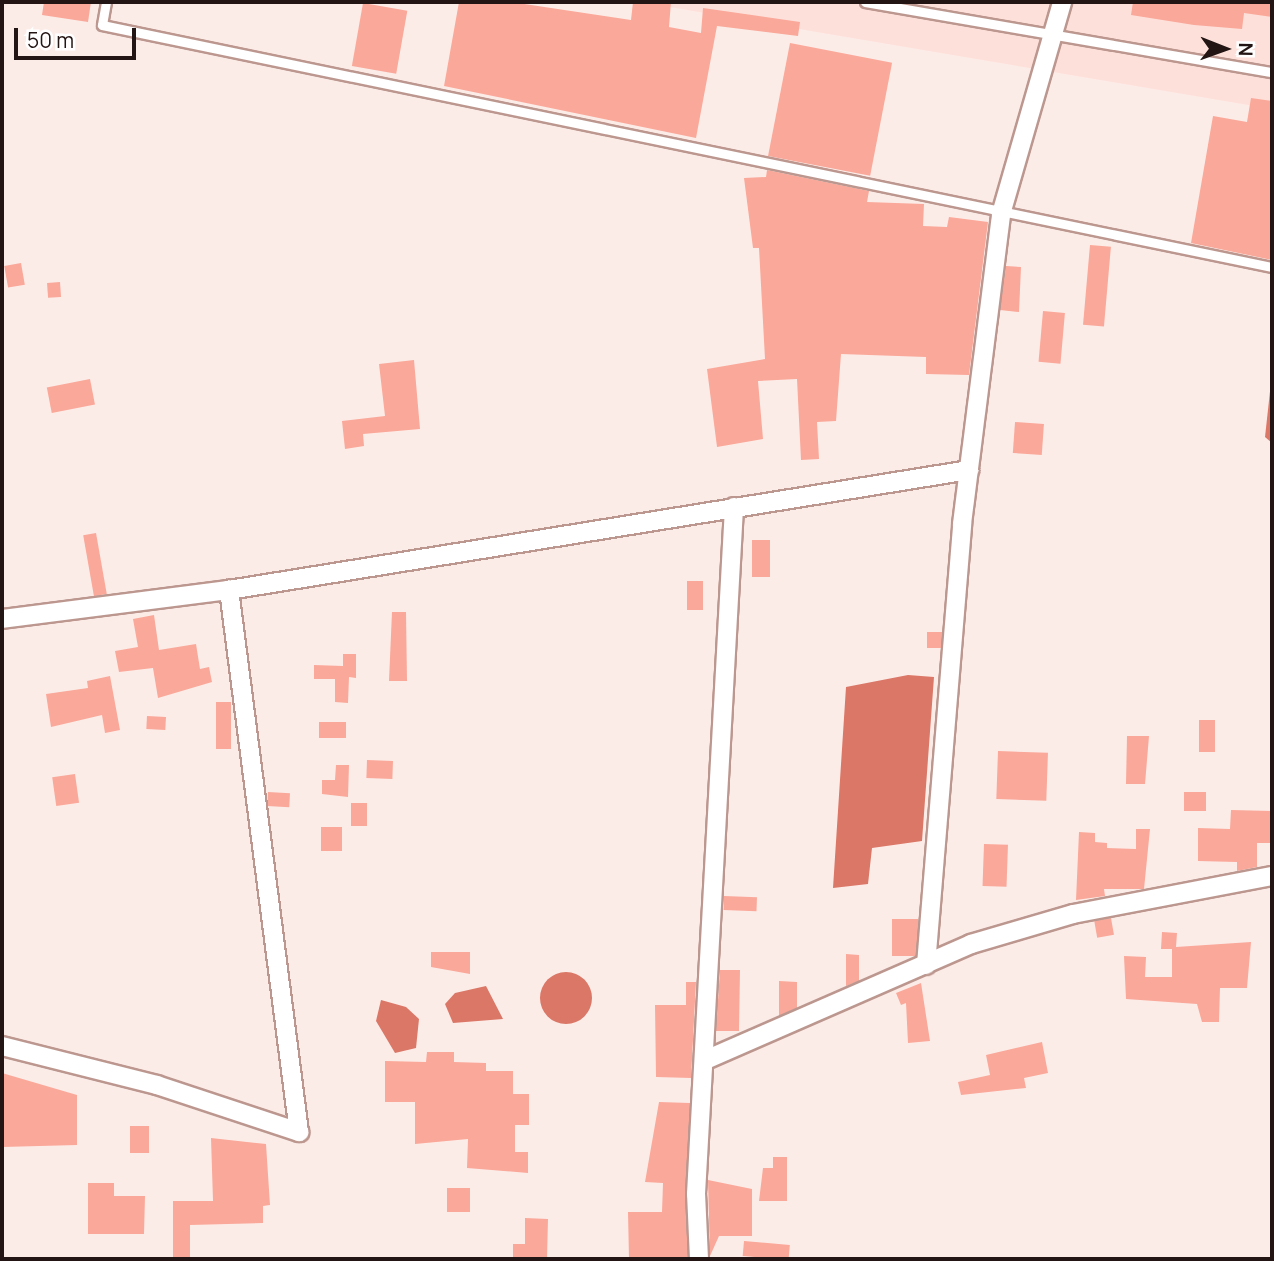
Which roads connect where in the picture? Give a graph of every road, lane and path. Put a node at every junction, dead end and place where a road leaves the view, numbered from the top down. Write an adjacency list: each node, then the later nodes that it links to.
1 (106, 2): 6 (lane)
2 (865, 2): 4 (lane)
3 (1062, 2): 4 (street)
4 (1056, 34): 5 (lane); 6 (street)
5 (1272, 72)
6 (1001, 214): 7 (lane); 8 (street)
7 (1272, 267)
8 (969, 470): 9 (street); 13 (street)
9 (734, 507): 10 (street); 15 (street)
10 (229, 590): 11 (street); 14 (street)
11 (2, 619)
12 (1272, 876): 13 (street)
13 (926, 965): 15 (street)
14 (2, 1046)
15 (708, 1059): 16 (street)
16 (699, 1259)

